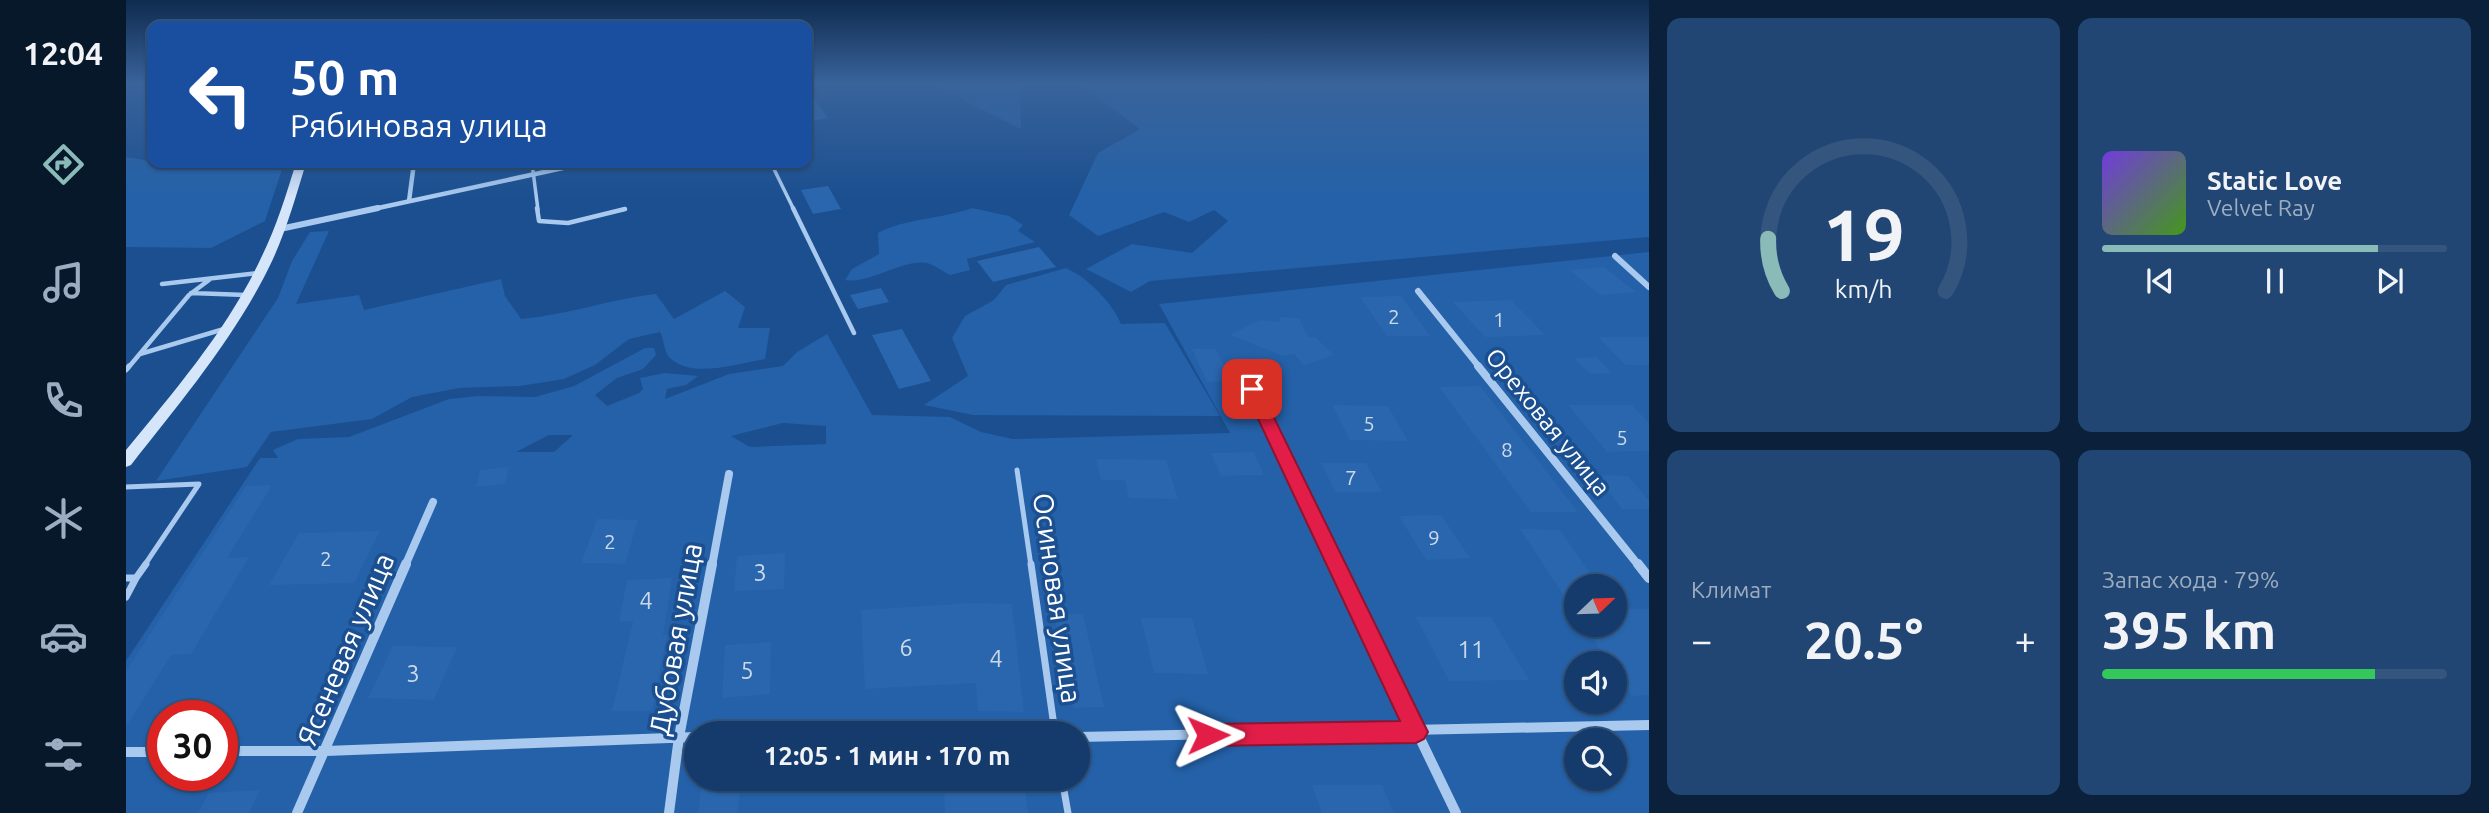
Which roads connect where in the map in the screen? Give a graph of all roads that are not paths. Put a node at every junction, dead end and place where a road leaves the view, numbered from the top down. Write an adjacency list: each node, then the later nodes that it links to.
1 (299, 168): 9 (main road)
2 (413, 168): 7 (street)
3 (534, 168): 6 (lane)
4 (567, 168): 6 (street)
5 (773, 168): 19 (lane)
6 (536, 176): 7 (street); 8 (lane)
7 (409, 201): 9 (street)
8 (625, 209)
9 (280, 229): 11 (main road)
10 (1615, 256): 14 (street)
11 (258, 274): 12 (lane); 17 (main road)
12 (209, 280): 13 (lane); 16 (lane)
13 (162, 284)
14 (1649, 287)
15 (1418, 290): 29 (street, Ореховая улица)
16 (191, 293): 17 (lane); 20 (lane)
17 (246, 295): 18 (main road)
18 (224, 329): 20 (lane); 23 (main road)
19 (854, 333)
20 (138, 355): 21 (lane)
21 (126, 370)
22 (1252, 389): 34 (street)
23 (128, 456)
24 (1017, 470): 32 (lane, Осиновая улица)
25 (729, 474): 35 (street, Дубовая улица)
26 (126, 487): 28 (lane)
27 (433, 502): 39 (street, Ясеневая улица)
28 (136, 578): 30 (lane); 31 (lane)
29 (1649, 578)
30 (126, 579)
31 (126, 597)
32 (1053, 721)
33 (1649, 725): 34 (street)
34 (1416, 732): 37 (street); 46 (street)
35 (680, 737): 36 (street); 39 (street); 44 (street, Дубовая улица)
36 (684, 737)
37 (1090, 737)
38 (238, 751): 39 (street)
39 (326, 751): 43 (street, Ясеневая улица)
40 (126, 752): 41 (street)
41 (147, 752)
42 (1064, 791): 45 (lane)
43 (297, 813)
44 (669, 813)
45 (1068, 813)
46 (1456, 813)

